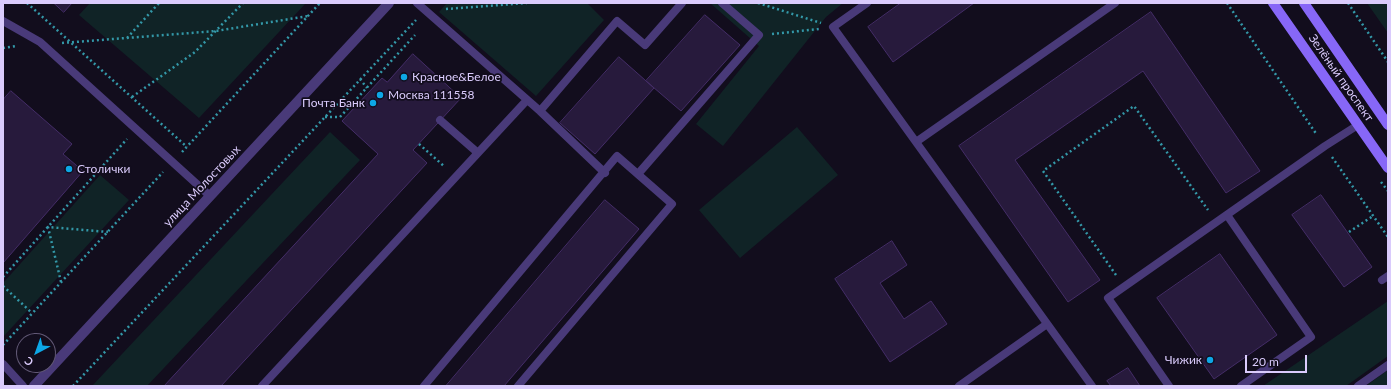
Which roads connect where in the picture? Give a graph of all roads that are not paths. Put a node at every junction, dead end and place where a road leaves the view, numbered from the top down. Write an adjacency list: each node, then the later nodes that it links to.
1 (389, 3): 20 (street, улица Молостовых)
2 (417, 3): 10 (lane)
3 (682, 3): 11 (lane)
4 (722, 3): 19 (lane)
5 (867, 3): 15 (lane)
6 (1115, 3): 15 (lane)
7 (1273, 3): 13 (main road, Зелёный проспект)
8 (1304, 3): 14 (main road, Зелёный проспект)
9 (3, 21): 20 (lane)
10 (527, 100): 11 (lane); 16 (lane)
11 (540, 111): 18 (lane)
12 (440, 120): 16 (lane)
13 (1358, 125): 17 (main road, Зелёный проспект); 21 (lane)
14 (1388, 125)
15 (916, 142): 22 (lane)
16 (478, 153): 27 (lane)
17 (1388, 168)
18 (605, 173): 19 (lane); 28 (lane)
19 (638, 174): 29 (lane)
20 (210, 196): 26 (street, улица Молостовых)
21 (1227, 215): 32 (lane); 33 (lane)
22 (1047, 324): 30 (lane); 31 (lane)
23 (3, 364): 25 (lane)
24 (1388, 365): 34 (lane)
25 (23, 386)
26 (34, 386)
27 (262, 386)
28 (424, 386)
29 (518, 386)
30 (959, 386)
31 (1092, 386)
32 (1169, 386)
33 (1241, 386)
34 (1358, 386)

